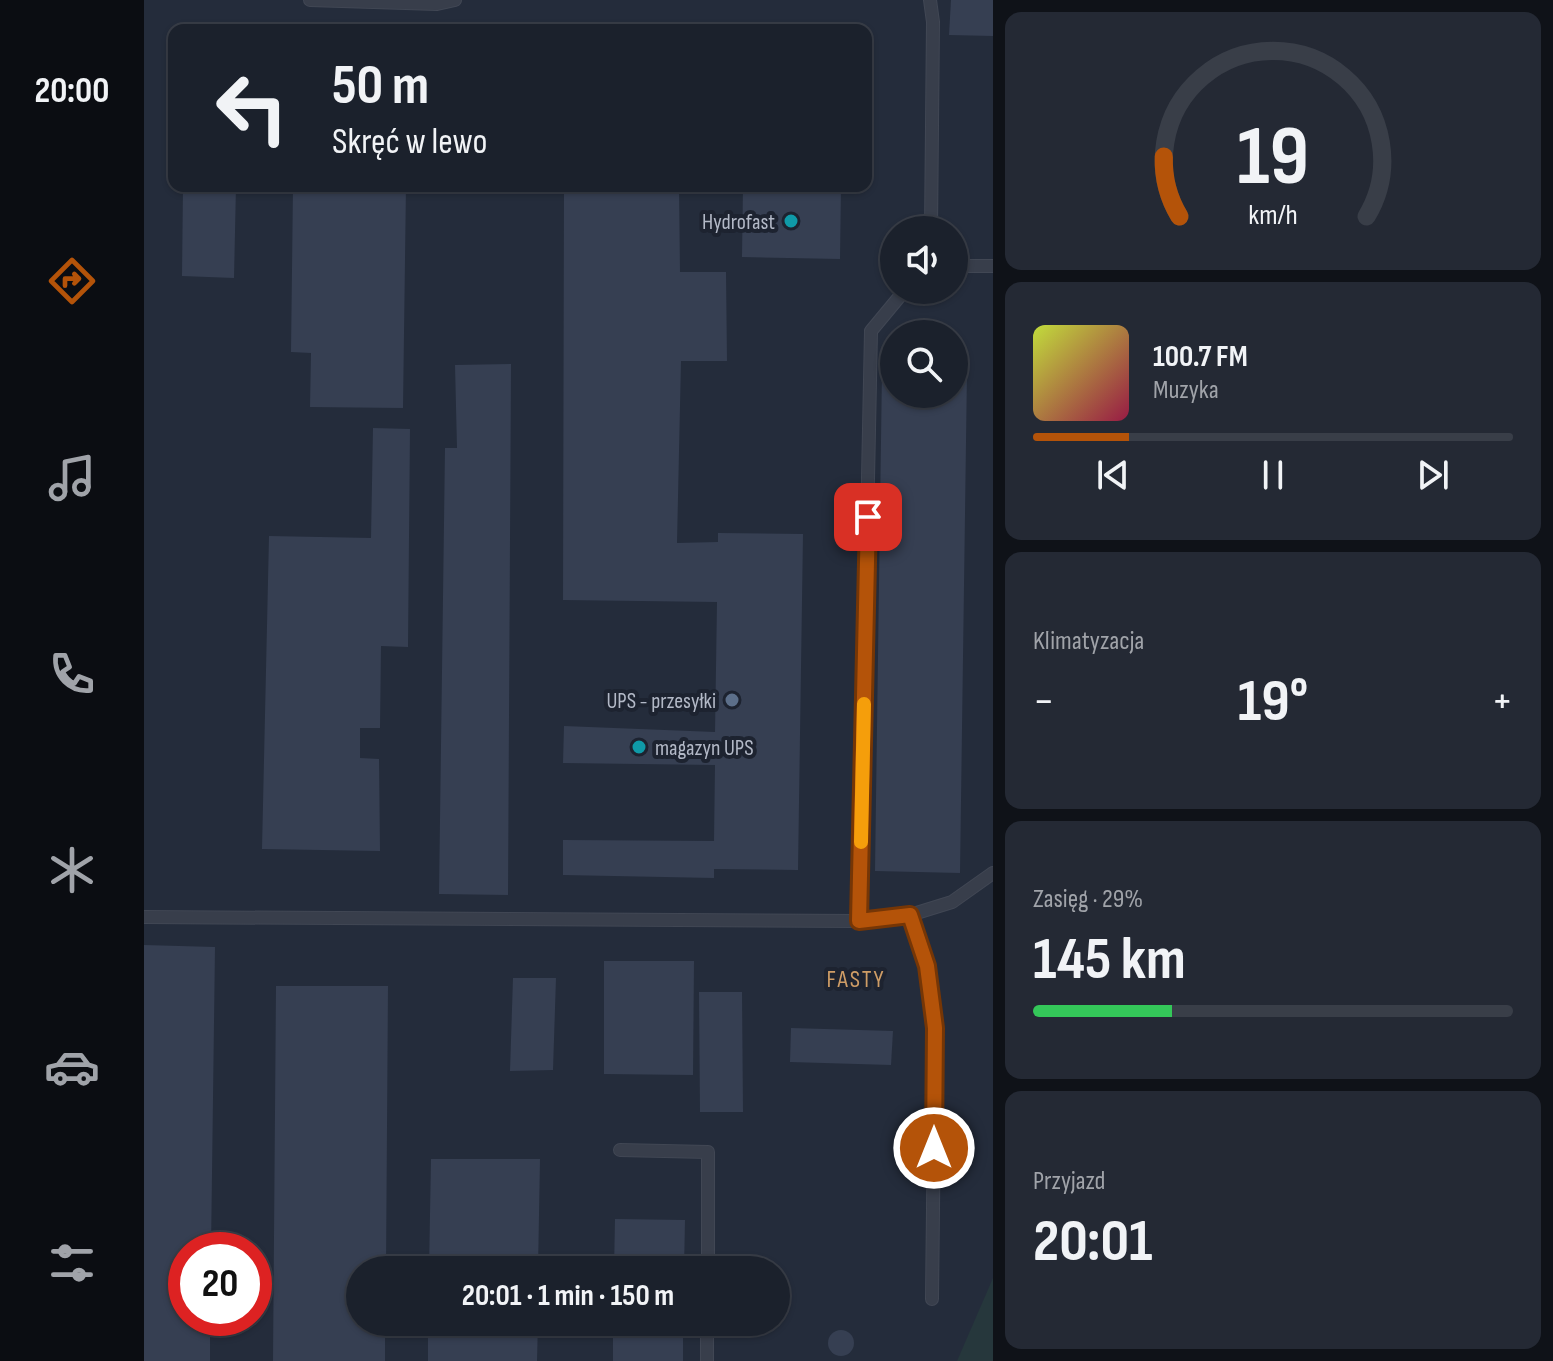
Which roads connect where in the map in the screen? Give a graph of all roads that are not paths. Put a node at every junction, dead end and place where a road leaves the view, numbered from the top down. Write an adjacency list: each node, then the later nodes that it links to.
1 (310, 0): 2 (lane)
2 (455, 0)
3 (930, 0): 4 (lane)
4 (931, 216)
5 (968, 266): 6 (lane)
6 (993, 266)
7 (893, 304): 11 (lane)
8 (993, 873): 9 (lane)
9 (910, 915): 11 (lane); 14 (lane)
10 (144, 917): 11 (lane)
11 (859, 921)
12 (620, 1150): 13 (lane)
13 (708, 1256)
14 (932, 1299)
15 (707, 1336): 16 (lane)
16 (707, 1361)

